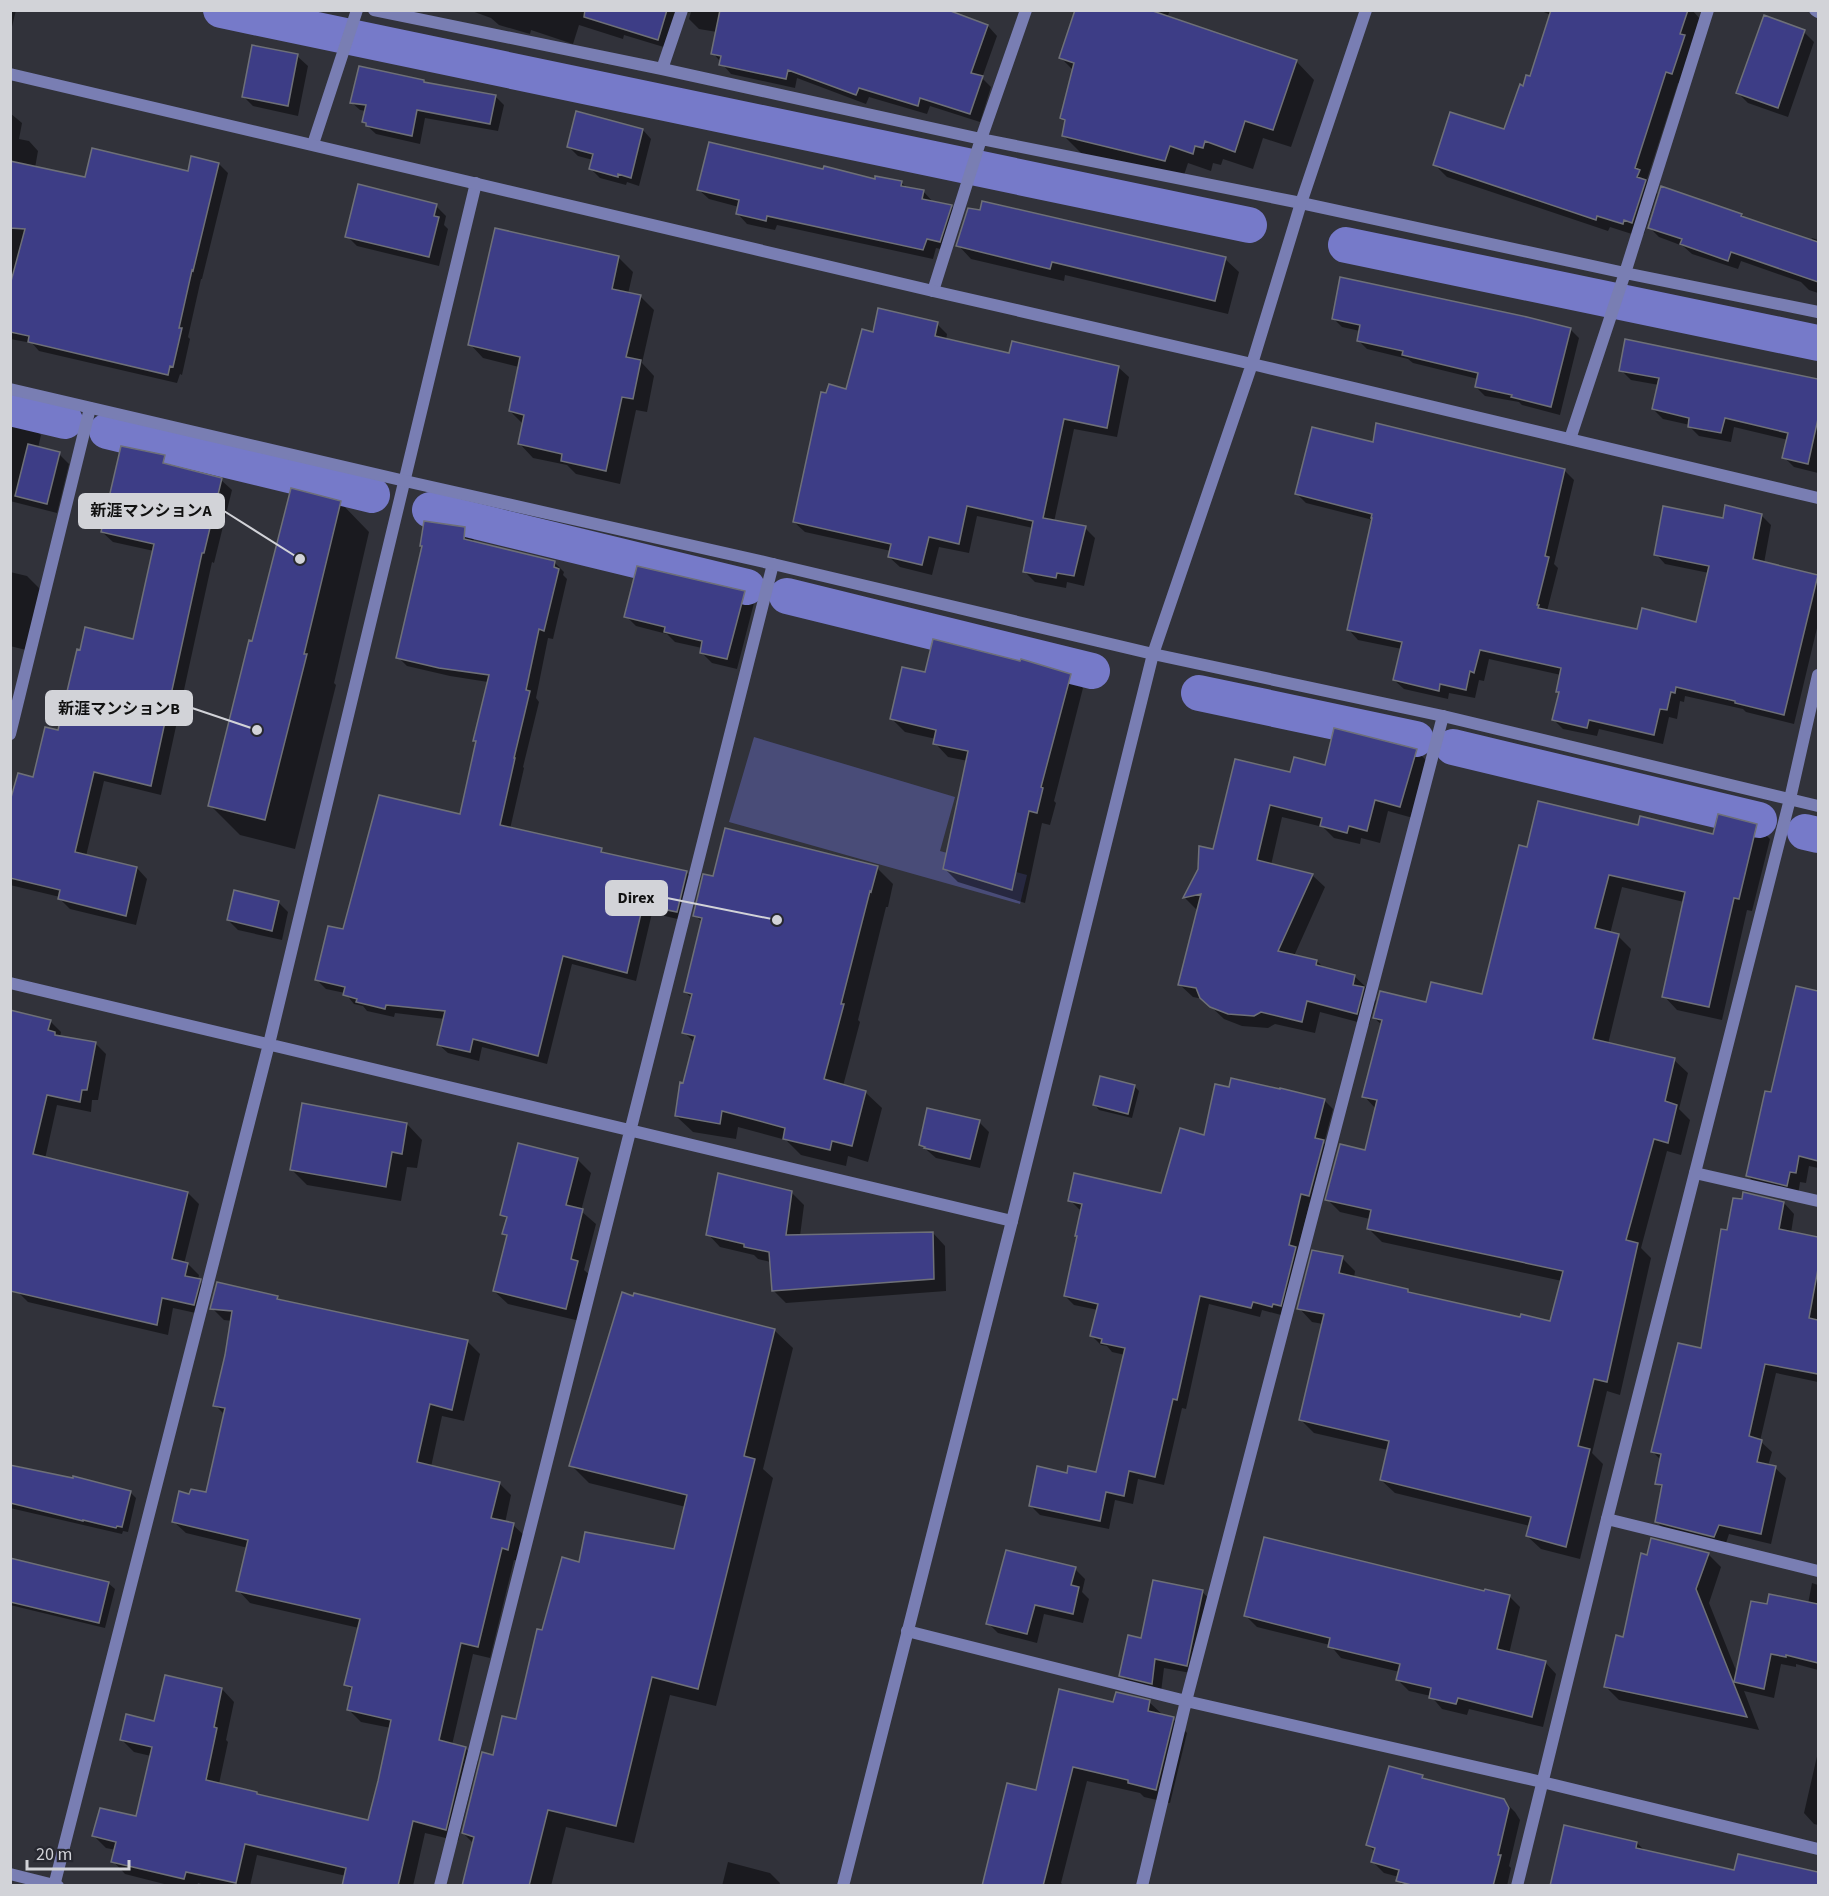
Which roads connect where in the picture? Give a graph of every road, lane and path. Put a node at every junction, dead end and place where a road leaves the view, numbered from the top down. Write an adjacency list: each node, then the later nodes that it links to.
1 (357, 10): 10 (street)
2 (374, 10): 7 (street)
3 (682, 10): 7 (street)
4 (1026, 10): 9 (street)
5 (1366, 10): 12 (street)
6 (1708, 10): 13 (street)
7 (662, 69): 9 (street)
8 (10, 74): 10 (street)
9 (981, 139): 12 (street); 14 (street)
10 (313, 144): 11 (street)
11 (476, 183): 14 (street); 20 (street)
12 (1301, 203): 13 (street); 16 (street)
13 (1625, 273): 15 (street); 19 (street)
14 (933, 291): 16 (street)
15 (1818, 312)
16 (1252, 363): 19 (street); 23 (street)
17 (10, 388): 18 (street)
18 (90, 408): 20 (street); 26 (street)
19 (1570, 438): 21 (street)
20 (405, 481): 22 (street); 30 (street)
21 (1818, 498)
22 (773, 564): 23 (street); 31 (street)
23 (1153, 654): 25 (street); 34 (street)
24 (1818, 675): 27 (street)
25 (1443, 716): 27 (street); 38 (street)
26 (10, 734)
27 (1790, 799): 28 (street); 32 (street)
28 (1818, 806)
29 (10, 983): 30 (street)
30 (269, 1044): 31 (street); 42 (street)
31 (630, 1129): 34 (street); 43 (street)
32 (1695, 1173): 33 (street); 35 (street)
33 (1818, 1201)
34 (1012, 1221): 37 (street)
35 (1606, 1519): 36 (street); 39 (street)
36 (1818, 1571)
37 (907, 1630): 38 (street); 44 (street)
38 (1186, 1701): 39 (street); 45 (street)
39 (1542, 1782): 40 (street); 46 (street)
40 (1818, 1849)
41 (10, 1874): 42 (street)
42 (56, 1885)
43 (440, 1886)
44 (843, 1886)
45 (1142, 1886)
46 (1517, 1886)

